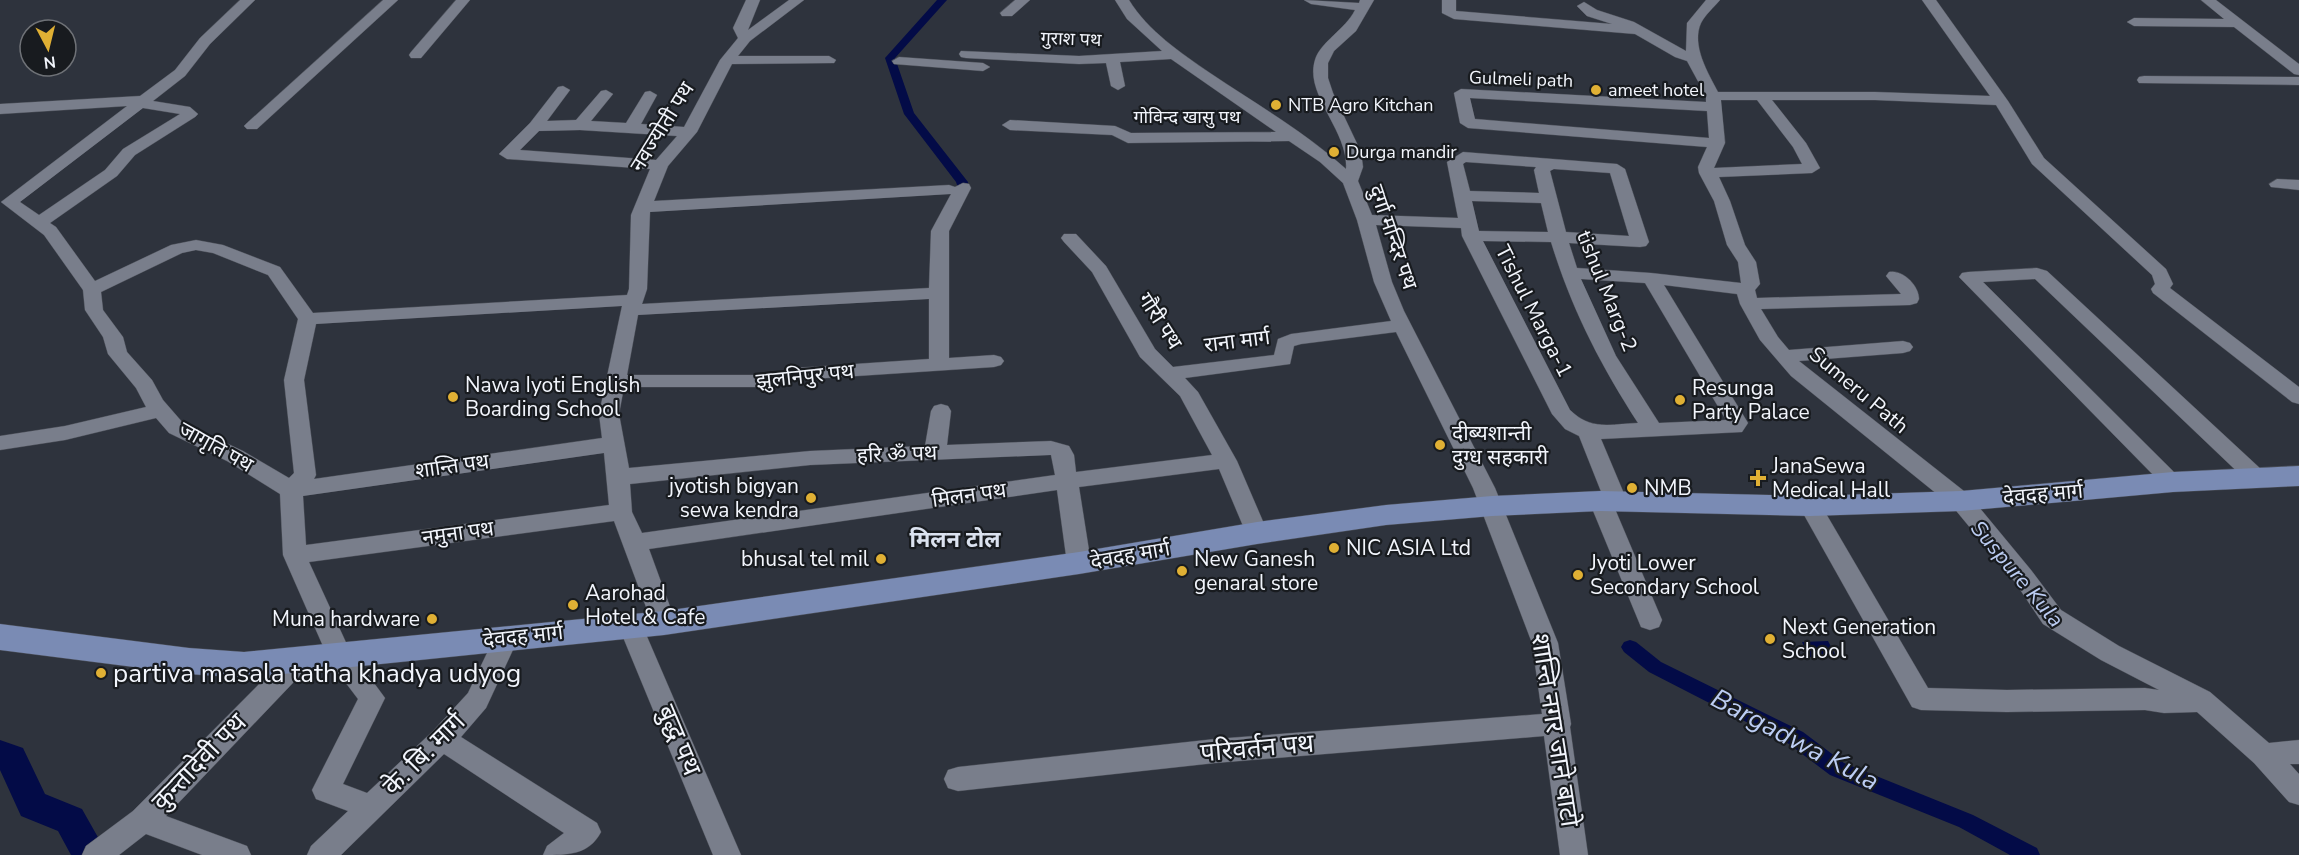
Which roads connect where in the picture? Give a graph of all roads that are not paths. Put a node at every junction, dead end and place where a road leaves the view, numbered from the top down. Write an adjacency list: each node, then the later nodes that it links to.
1 (248, 0): 40 (street)
2 (391, 0): 45 (street)
3 (463, 0): 21 (street)
4 (753, 0): 19 (street)
5 (797, 0): 19 (street, नवज्योती पथ)
6 (1023, 0): 15 (street)
7 (1122, 0): 22 (street, दुर्गा मन्दिर पथ)
8 (1311, 0): 13 (street)
9 (1449, 0): 18 (street)
10 (1713, 0): 24 (street)
11 (1929, 0): 39 (street)
12 (2208, 0): 17 (street)
13 (1365, 4): 54 (street)
14 (1584, 6): 18 (street)
15 (1007, 13)
16 (2134, 22): 17 (street)
17 (2237, 23): 28 (street)
18 (1638, 30): 24 (street)
19 (745, 38): 25 (street, नवज्योती पथ)
20 (966, 54): 23 (street, गुराश पथ)
21 (416, 55)
22 (1174, 55): 27 (street, गुराश पथ); 49 (street, दुर्गा मन्दिर पथ)
23 (1001, 56): 27 (street, गुराश पथ); 29 (street)
24 (1693, 58): 41 (street)
25 (727, 60): 26 (street); 48 (street, नवज्योती पथ)
26 (829, 60)
27 (1112, 60): 33 (street)
28 (2294, 60): 30 (street)
29 (899, 62)
30 (2299, 70)
31 (2144, 80): 32 (street)
32 (2299, 81)
33 (1118, 86)
34 (563, 90): 46 (street)
35 (606, 94): 43 (street)
36 (650, 95): 47 (street)
37 (1760, 95): 39 (street, Gulmeli path); 41 (street, Gulmeli path); 53 (street)
38 (1553, 98): 41 (street, Gulmeli path); 51 (street); 51 (street, Gulmeli path)
39 (2001, 100): 80 (street)
40 (142, 101): 42 (street); 61 (street, जागृति पथ); 61 (street)
41 (1713, 101): 50 (street)
42 (0, 109)
43 (580, 125): 46 (street); 47 (street)
44 (1010, 125): 49 (street, गोविन्द खासु पथ)
45 (252, 126)
46 (535, 126): 52 (street)
47 (632, 127): 48 (street)
48 (689, 132): 52 (street, नवज्योती पथ)
49 (1294, 136): 54 (street, दुर्गा मन्दिर पथ)
50 (1717, 143): 51 (street, Gulmeli path); 53 (street)
51 (1555, 150): 57 (street, Tishul Marga-1); 58 (street, tishul Marg-2); 63 (street)
52 (660, 165): 59 (street, नवज्योती पथ)
53 (1707, 173): 70 (street)
54 (1350, 181): 60 (street, दुर्गा मन्दिर पथ)
55 (2277, 184): 56 (street)
56 (2299, 185)
57 (1461, 196): 58 (street); 62 (street, Tishul Marga-1)
58 (1548, 198): 63 (street, tishul Marg-2)
59 (643, 207): 69 (street); 71 (street, नवज्योती पथ)
60 (1366, 220): 62 (street); 73 (street, दुर्गा मन्दिर पथ)
61 (41, 222): 68 (street, जागृति पथ)
62 (1470, 230): 63 (street); 84 (street, Tishul Marga-1)
63 (1560, 237): 65 (street, tishul Marg-2)
64 (1070, 238): 78 (street, गौरी पथ)
65 (1571, 273): 67 (street); 83 (street, tishul Marg-2)
66 (1895, 276): 70 (street)
67 (1651, 278): 70 (street); 83 (street)
68 (92, 290): 72 (street); 81 (street, जागृति पथ)
69 (938, 293): 71 (street); 77 (street)
70 (1747, 297): 75 (street, Sumeru Path)
71 (632, 305): 72 (street); 79 (street, नवज्योती पथ)
72 (308, 319): 94 (street)
73 (1402, 326): 78 (street, राना मार्ग); 97 (street, दुर्गा मन्दिर पथ)
74 (1903, 347): 75 (street)
75 (1786, 356): 96 (street, Sumeru Path)
76 (994, 361): 77 (street, झुलनिपुर पथ)
77 (939, 365): 79 (street, झुलनिपुर पथ)
78 (1168, 374): 88 (street, गौरी पथ)
79 (615, 381): 86 (street, नवज्योती पथ)
80 (2299, 397)
81 (161, 410): 85 (street); 94 (street, जागृति पथ)
82 (941, 411): 87 (street)
83 (1652, 428): 84 (street)
84 (1588, 432): 95 (street)
85 (0, 443)
86 (614, 444): 91 (street, नवज्योती पथ); 94 (street, शान्ति पथ)
87 (935, 453): 91 (street, हरि ॐ पथ); 92 (street, हरि ॐ पथ)
88 (1226, 461): 92 (street, मिलन पथ); 100 (street)
89 (2255, 476): 90 (main road, देवदह मार्ग); 93 (main road, देवदह मार्ग); 93 (street)
90 (2299, 476)
91 (620, 477): 99 (street, नवज्योती पथ)
92 (1066, 481): 101 (street, मिलन पथ); 103 (street, हरि ॐ पथ)
93 (2173, 482): 96 (main road, देवदह मार्ग)
94 (291, 490): 102 (street)
95 (1607, 501): 97 (main road, देवदह मार्ग); 98 (main road, देवदह मार्ग); 104 (street)
96 (1961, 501): 98 (main road, देवदह मार्ग); 111 (street, Sumeru Path)
97 (1492, 506): 100 (main road, देवदह मार्ग); 112 (street, शान्ति नगर जाने बाटो)
98 (1810, 506): 111 (street)
99 (621, 512): 101 (street, नवज्योती पथ); 102 (street, नमुना पथ)
100 (1257, 533): 103 (main road, देवदह मार्ग)
101 (635, 543): 105 (street, नवज्योती पथ)
102 (295, 555): 109 (street)
103 (1079, 563): 105 (main road, देवदह मार्ग)
104 (1650, 620)
105 (664, 623): 106 (main road, देवदह मार्ग)
106 (630, 625): 108 (main road, देवदह मार्ग); 124 (street, बुद्ध पथ)
107 (0, 637): 110 (main road, देवदह मार्ग)
108 (506, 639): 109 (main road, देवदह मार्ग); 113 (street, के. बि. मार्ग)
109 (339, 655): 110 (main road, देवदह मार्ग); 118 (street)
110 (300, 659): 119 (street, कुन्तादेवी पथ)
111 (2201, 700): 115 (street, Sumeru Path)
112 (1558, 724): 116 (street, परिवर्तन पथ); 125 (street, शान्ति नगर जाने बाटो)
113 (442, 739): 118 (street, के. बि. मार्ग); 123 (street)
114 (2299, 752): 115 (street)
115 (2264, 755): 117 (street, Sumeru Path)
116 (958, 779)
117 (2299, 794)
118 (370, 807): 122 (street, के. बि. मार्ग)
119 (143, 820): 120 (street); 121 (street, कुन्तादेवी पथ)
120 (96, 855)
121 (237, 855)
122 (321, 855)
123 (557, 855)
124 (727, 855)
125 (1574, 855)

